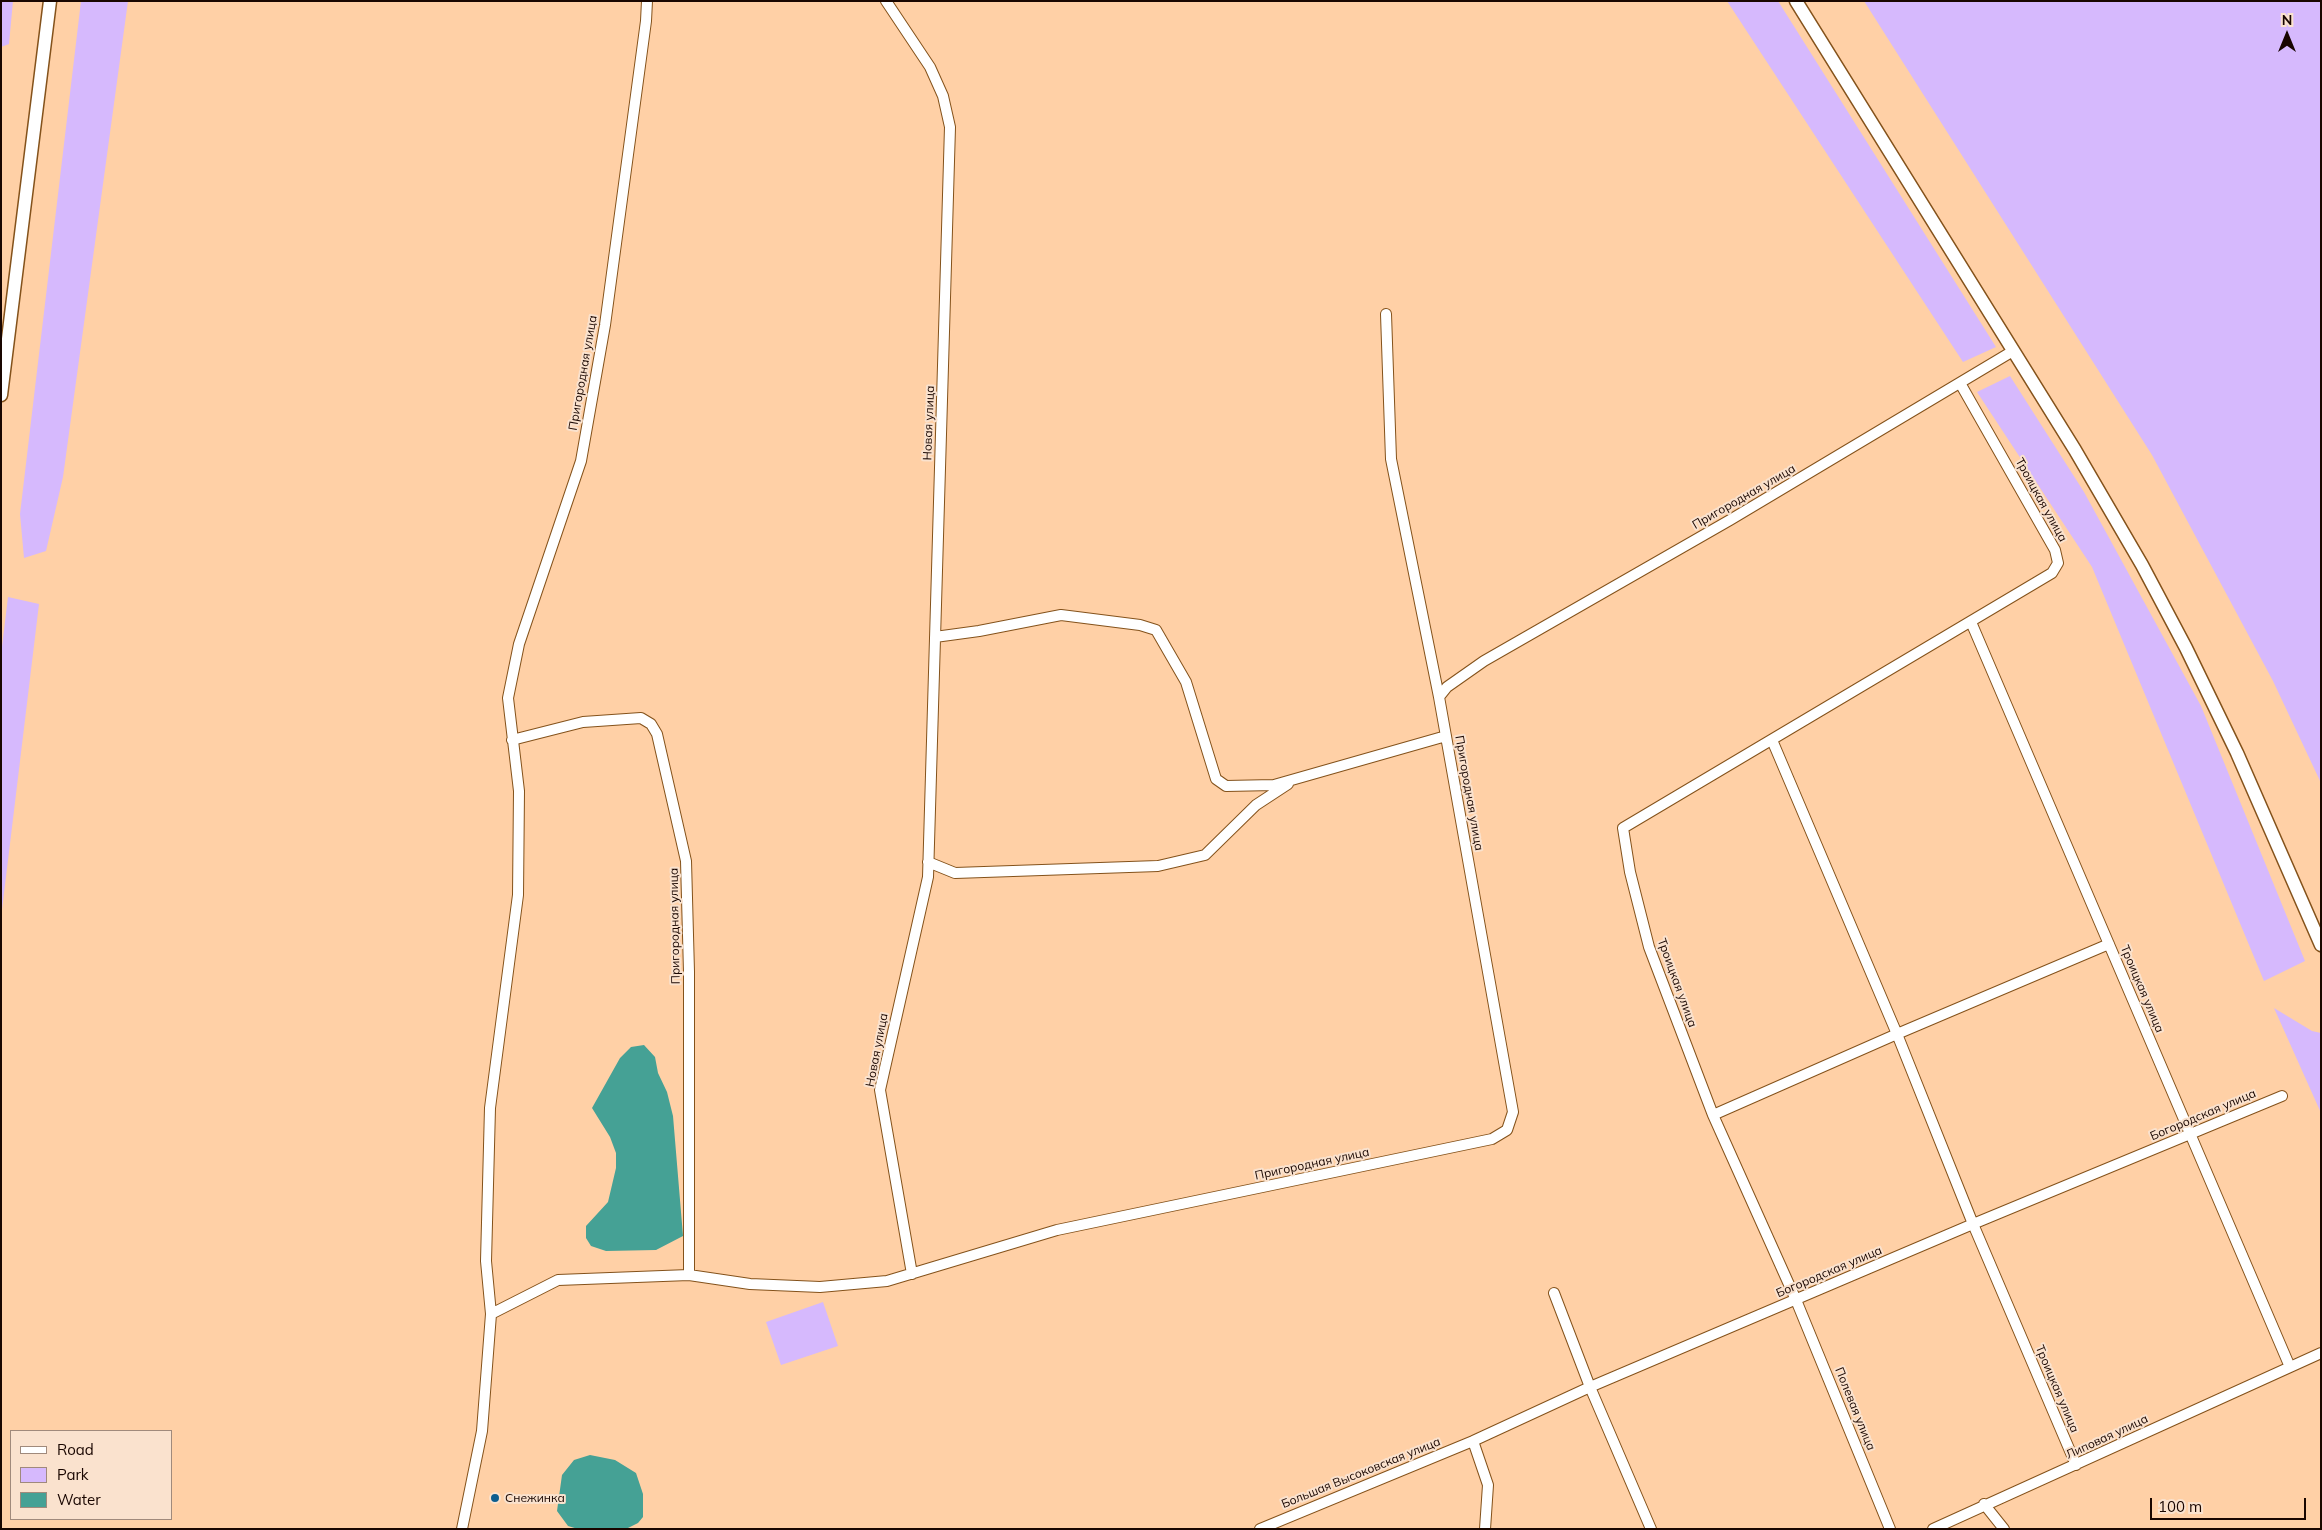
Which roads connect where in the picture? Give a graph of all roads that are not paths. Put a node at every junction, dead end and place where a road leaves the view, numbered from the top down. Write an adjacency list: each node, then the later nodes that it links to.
1 (50, 1): 8 (street)
2 (647, 1): 13 (street, Пригородная улица)
3 (886, 1): 10 (street, Новая улица)
4 (1796, 1): 6 (street)
5 (1386, 314): 11 (street, Пригородная улица)
6 (2013, 351): 7 (street, Пригородная улица); 18 (street)
7 (1960, 383): 9 (street, Троицкая улица); 11 (street, Пригородная улица)
8 (1, 395)
9 (1971, 622): 14 (street, Троицкая улица); 17 (street, Троицкая улица)
10 (935, 637): 15 (street); 16 (street, Новая улица)
11 (1439, 697): 12 (street, Пригородная улица)
12 (1446, 736): 15 (street); 24 (street, Пригородная улица)
13 (512, 740): 25 (street, Пригородная улица); 28 (street, Пригородная улица)
14 (1772, 740): 19 (street, Троицкая улица); 21 (street, Троицкая улица)
15 (1292, 780): 16 (street)
16 (928, 862): 24 (street, Новая улица)
17 (2110, 944): 19 (street); 22 (street, Троицкая улица)
18 (2321, 945)
19 (1897, 1034): 21 (street); 23 (street, Троицкая улица)
20 (2282, 1096): 22 (street, Богородская улица)
21 (1713, 1115): 27 (street, Троицкая улица)
22 (2190, 1134): 23 (street, Богородская улица); 30 (street, Троицкая улица)
23 (1973, 1224): 27 (street, Богородская улица); 33 (street, Троицкая улица)
24 (912, 1274): 25 (street, Пригородная улица)
25 (689, 1275): 28 (street, Пригородная улица)
26 (1554, 1293): 31 (street)
27 (1796, 1300): 31 (street, Богородская улица); 39 (street, Полевая улица)
28 (491, 1314): 35 (street, Пригородная улица)
29 (2321, 1353): 30 (street, Липовая улица)
30 (2290, 1367): 33 (street, Липовая улица)
31 (1590, 1387): 32 (street, Богородская улица); 38 (street)
32 (1473, 1441): 36 (street, Большая Высоковская улица); 37 (street)
33 (2076, 1465): 34 (street, Липовая улица)
34 (1984, 1504): 40 (street, Липовая улица); 41 (street)
35 (462, 1529)
36 (1260, 1529)
37 (1485, 1529)
38 (1651, 1529)
39 (1890, 1529)
40 (1933, 1529)
41 (2004, 1529)

